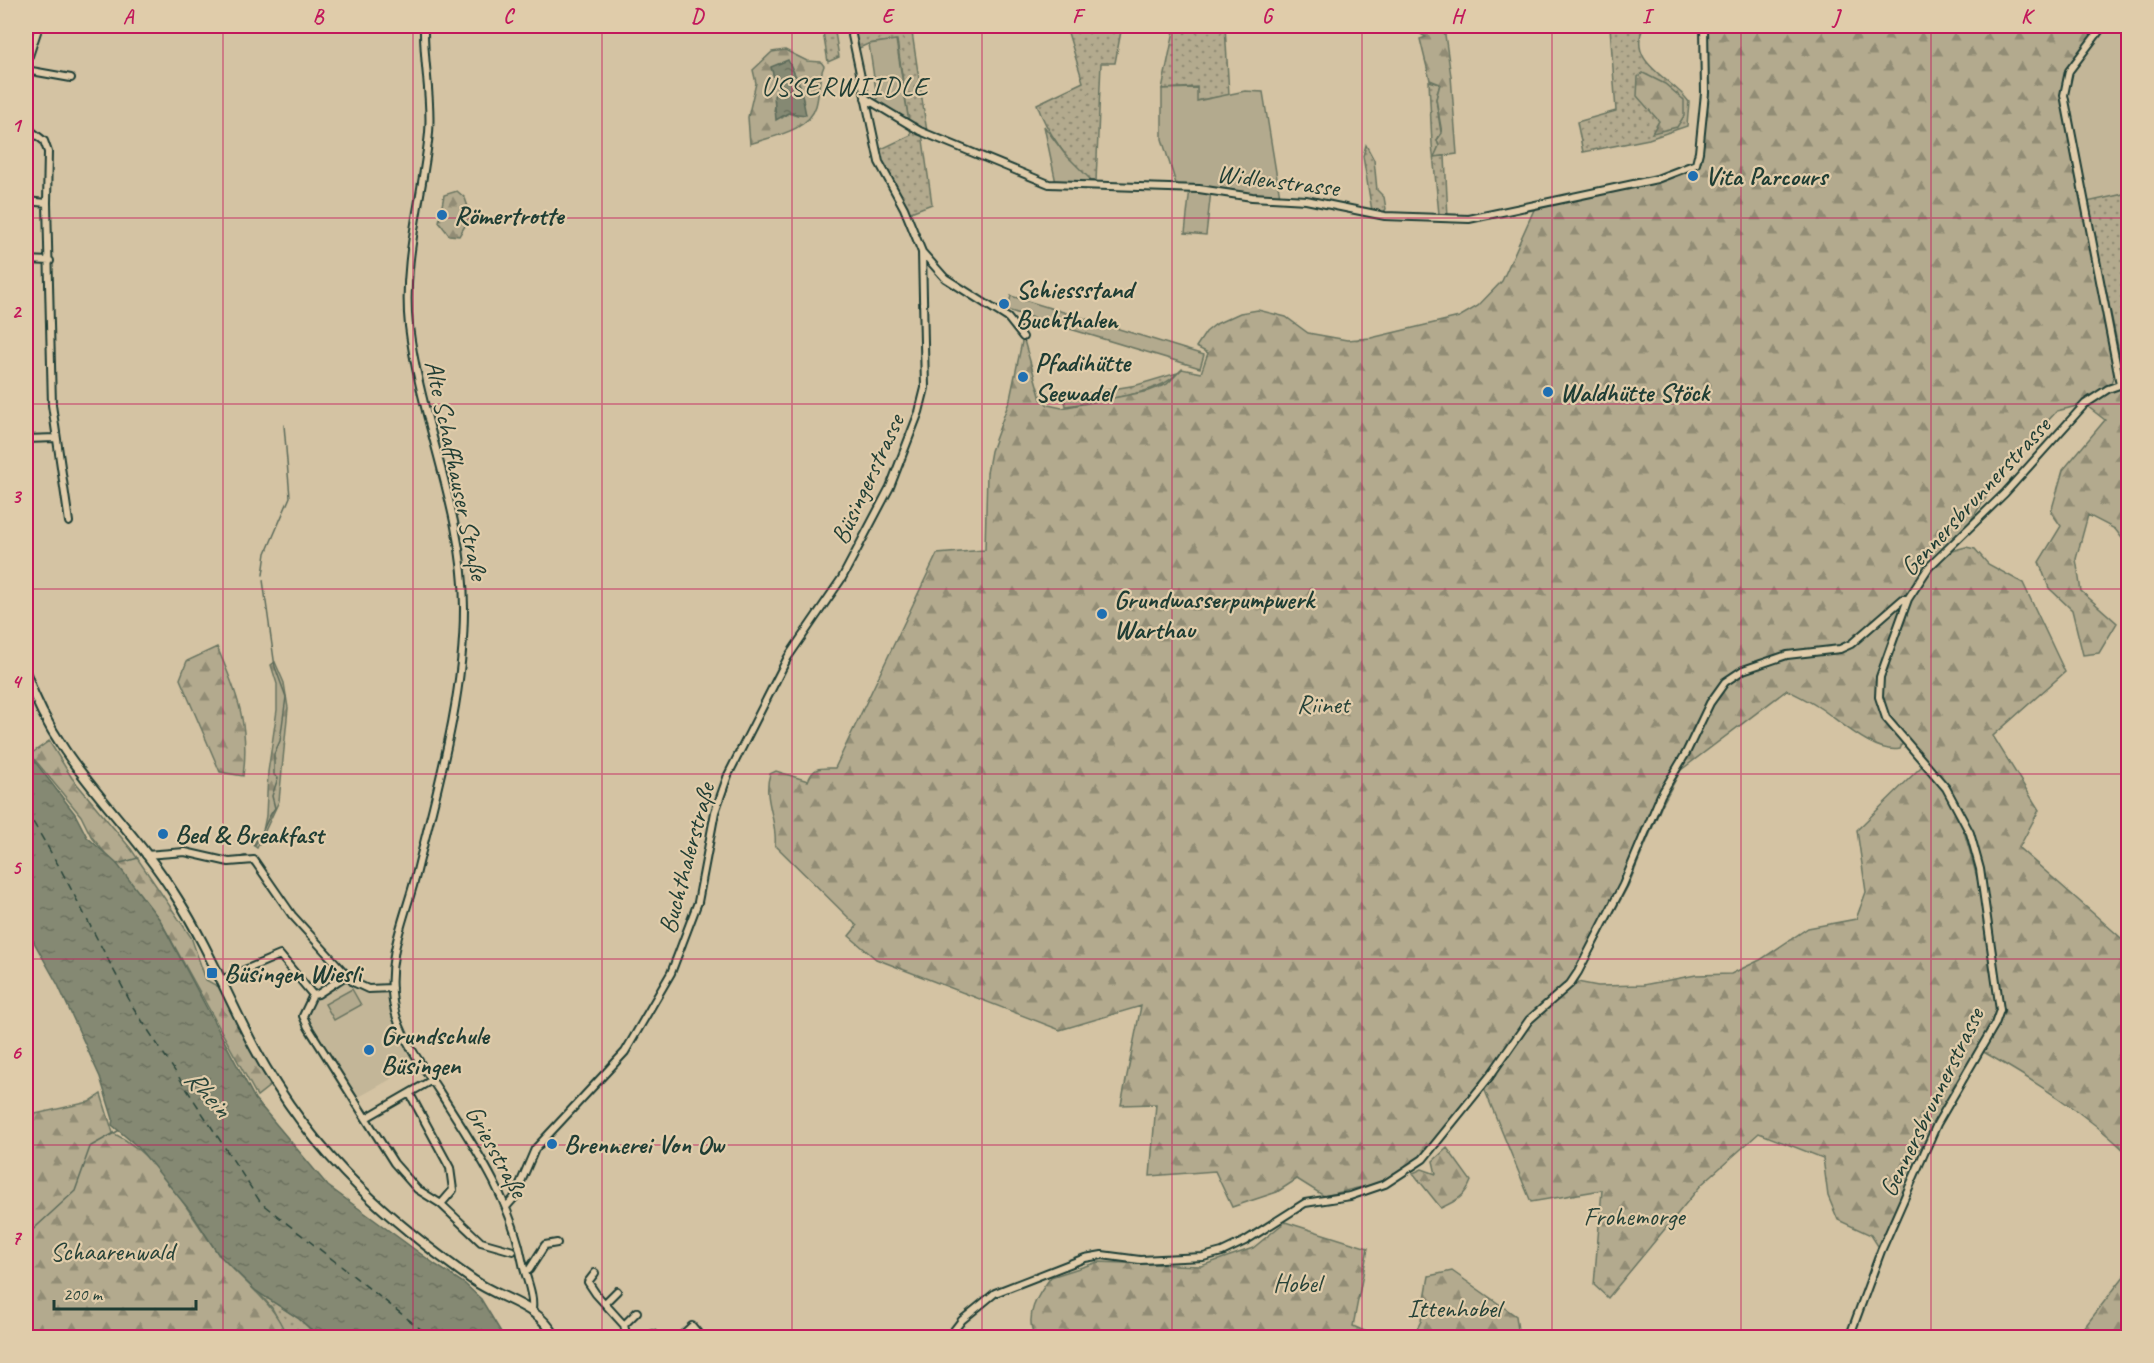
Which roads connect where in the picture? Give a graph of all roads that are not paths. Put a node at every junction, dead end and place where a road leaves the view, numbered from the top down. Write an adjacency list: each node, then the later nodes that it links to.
1 (39, 26): 6 (street)
2 (424, 26): 28 (street, Alte Schaffhauser Straße)
3 (850, 26): 9 (street, Büsingerstrasse)
4 (1704, 26): 9 (street, Widlenstrasse)
5 (2103, 26): 18 (street)
6 (26, 65)
7 (26, 70): 8 (street)
8 (71, 78)
9 (865, 98): 13 (street, Büsingerstrasse)
10 (26, 127): 12 (street)
11 (26, 201): 12 (street)
12 (47, 202): 15 (street)
13 (922, 252): 16 (street); 23 (street, Büsingerstrasse)
14 (26, 260): 15 (street)
15 (50, 261): 19 (street)
16 (1023, 337)
17 (2128, 382): 18 (street, Gennersbrunnerstrasse)
18 (2120, 384): 22 (street, Gennersbrunnerstrasse)
19 (56, 438): 20 (street); 21 (street)
20 (26, 439)
21 (69, 522)
22 (1905, 600): 48 (street); 49 (street, Gennersbrunnerstrasse)
23 (788, 657): 34 (street, Buchthalerstraße)
24 (26, 674): 25 (main road)
25 (146, 855): 26 (street); 27 (main road)
26 (347, 975): 28 (street); 29 (street)
27 (221, 980): 29 (street); 41 (main road)
28 (392, 988): 30 (street, Griesstraße)
29 (313, 995): 32 (street)
30 (432, 1080): 31 (street); 34 (street, Griesstraße)
31 (410, 1094): 32 (street); 33 (street)
32 (366, 1118): 33 (street)
33 (441, 1204): 36 (street)
34 (507, 1206): 37 (street, Griesstraße)
35 (556, 1243): 37 (street)
36 (513, 1251)
37 (525, 1271): 41 (street, Griesstraße)
38 (595, 1273): 40 (street)
39 (617, 1291): 40 (street)
40 (605, 1303): 43 (street)
41 (532, 1309): 44 (main road)
42 (637, 1312): 43 (street)
43 (624, 1324): 45 (street)
44 (556, 1338)
45 (627, 1338)
46 (679, 1338): 47 (street)
47 (702, 1338)
48 (948, 1338)
49 (1849, 1338)

